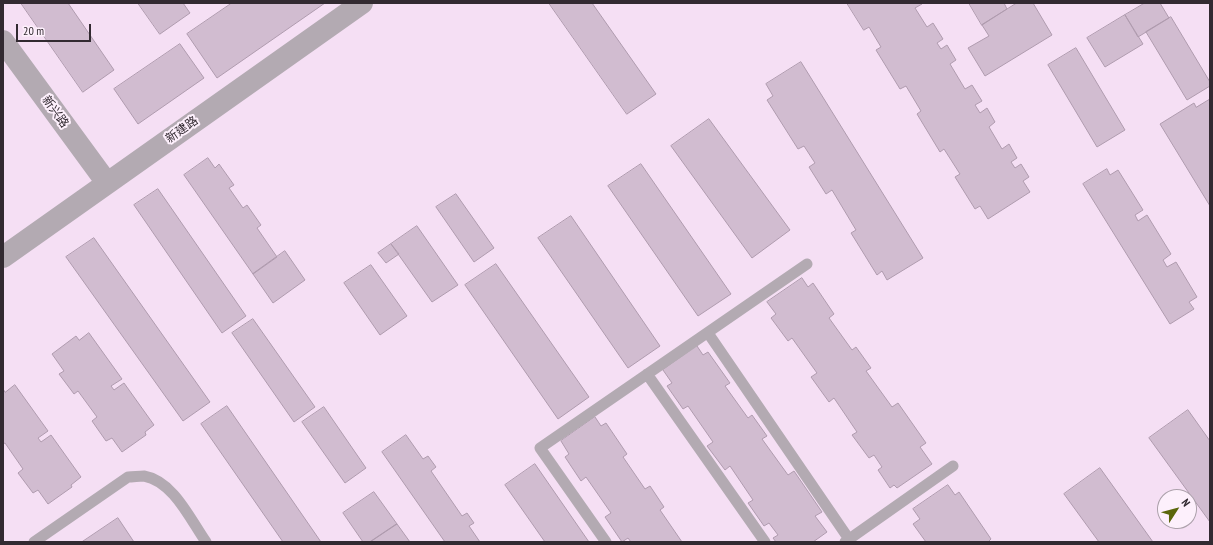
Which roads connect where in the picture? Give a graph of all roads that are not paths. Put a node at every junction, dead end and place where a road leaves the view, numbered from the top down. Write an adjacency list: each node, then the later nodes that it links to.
1 (362, 3): 3 (street, 新建路)
2 (3, 41): 3 (street, 新兴路)
3 (107, 183): 4 (street, 新建路)
4 (3, 257)
5 (807, 264): 6 (lane)
6 (708, 333): 7 (lane); 9 (lane)
7 (647, 374): 12 (lane); 13 (lane)
8 (953, 466): 9 (lane)
9 (848, 541)
10 (34, 542): 11 (lane)
11 (206, 542)
12 (606, 542)
13 (765, 542)

